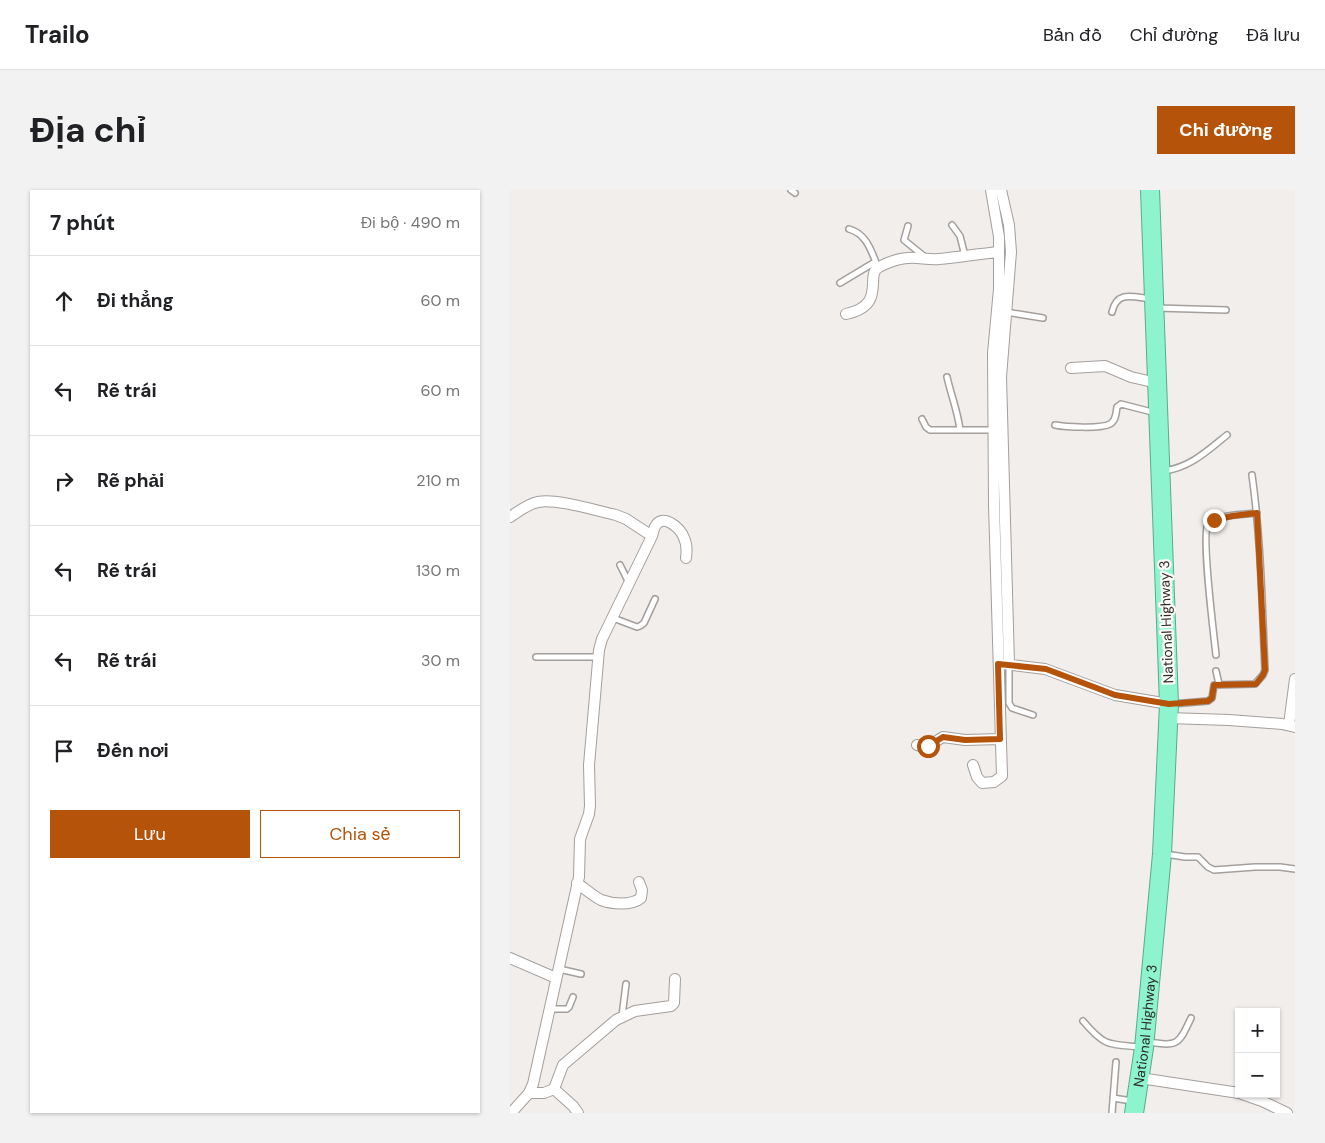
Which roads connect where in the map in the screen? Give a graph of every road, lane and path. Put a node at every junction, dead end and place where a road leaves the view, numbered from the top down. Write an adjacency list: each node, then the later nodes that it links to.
1 (991, 190): 7 (street)
2 (1001, 190): 14 (street)
3 (1150, 190): 12 (highway, National Highway 3)
4 (952, 225): 8 (lane)
5 (908, 226): 9 (lane)
6 (849, 229): 10 (lane)
7 (999, 252): 8 (street); 25 (street)
8 (965, 256): 9 (street)
9 (927, 259): 10 (street)
10 (877, 265): 11 (lane); 16 (street)
11 (840, 283)
12 (1154, 303): 13 (lane); 15 (lane); 20 (highway, National Highway 3)
13 (1226, 310)
14 (1006, 312): 17 (lane); 29 (street)
15 (1112, 312)
16 (846, 314)
17 (1044, 318)
18 (1071, 368): 20 (street)
19 (947, 377): 24 (lane)
20 (1157, 383): 21 (highway, National Highway 3)
21 (1158, 414): 23 (lane); 27 (highway, National Highway 3)
22 (922, 419): 24 (lane)
23 (1055, 426)
24 (960, 430): 25 (lane)
25 (993, 430): 29 (street)
26 (1228, 435): 27 (lane)
27 (1161, 472): 45 (highway, National Highway 3)
28 (1252, 475): 30 (lane)
29 (999, 504): 41 (street)
30 (1257, 513): 38 (lane); 44 (lane)
31 (510, 517): 32 (street)
32 (652, 536): 33 (street); 35 (street)
33 (686, 558)
34 (620, 565): 35 (lane)
35 (629, 584): 37 (street)
36 (655, 599): 37 (lane)
37 (612, 618): 40 (street)
38 (1216, 655)
39 (536, 657): 40 (lane)
40 (598, 658): 54 (street)
41 (1003, 664): 45 (street); 46 (lane); 48 (street)
42 (1216, 672): 44 (lane)
43 (1295, 679): 47 (street)
44 (1219, 684): 45 (lane)
45 (1169, 711): 47 (street); 51 (highway, National Highway 3)
46 (1033, 715)
47 (1292, 726)
48 (1000, 739): 49 (street); 50 (street)
49 (917, 745)
50 (973, 765)
51 (1162, 854): 52 (lane); 65 (highway, National Highway 3)
52 (1295, 869)
53 (639, 882): 54 (street)
54 (577, 883): 56 (street)
55 (510, 958): 56 (street)
56 (557, 973): 57 (lane); 61 (street)
57 (581, 974)
58 (675, 979): 62 (street)
59 (626, 984): 62 (lane)
60 (573, 997): 61 (lane)
61 (550, 1009): 69 (street)
62 (622, 1016): 68 (street)
63 (1191, 1018): 65 (lane)
64 (1083, 1021): 65 (lane)
65 (1144, 1045): 67 (highway, National Highway 3)
66 (1116, 1062): 71 (lane)
67 (1140, 1078): 70 (street); 73 (highway, National Highway 3)
68 (554, 1089): 69 (street); 75 (street)
69 (529, 1093): 74 (street)
70 (1235, 1093)
71 (1113, 1098): 73 (lane); 76 (lane)
72 (1253, 1098): 77 (street)
73 (1135, 1107)
74 (511, 1113)
75 (578, 1113)
76 (1112, 1113)
77 (1287, 1113)

